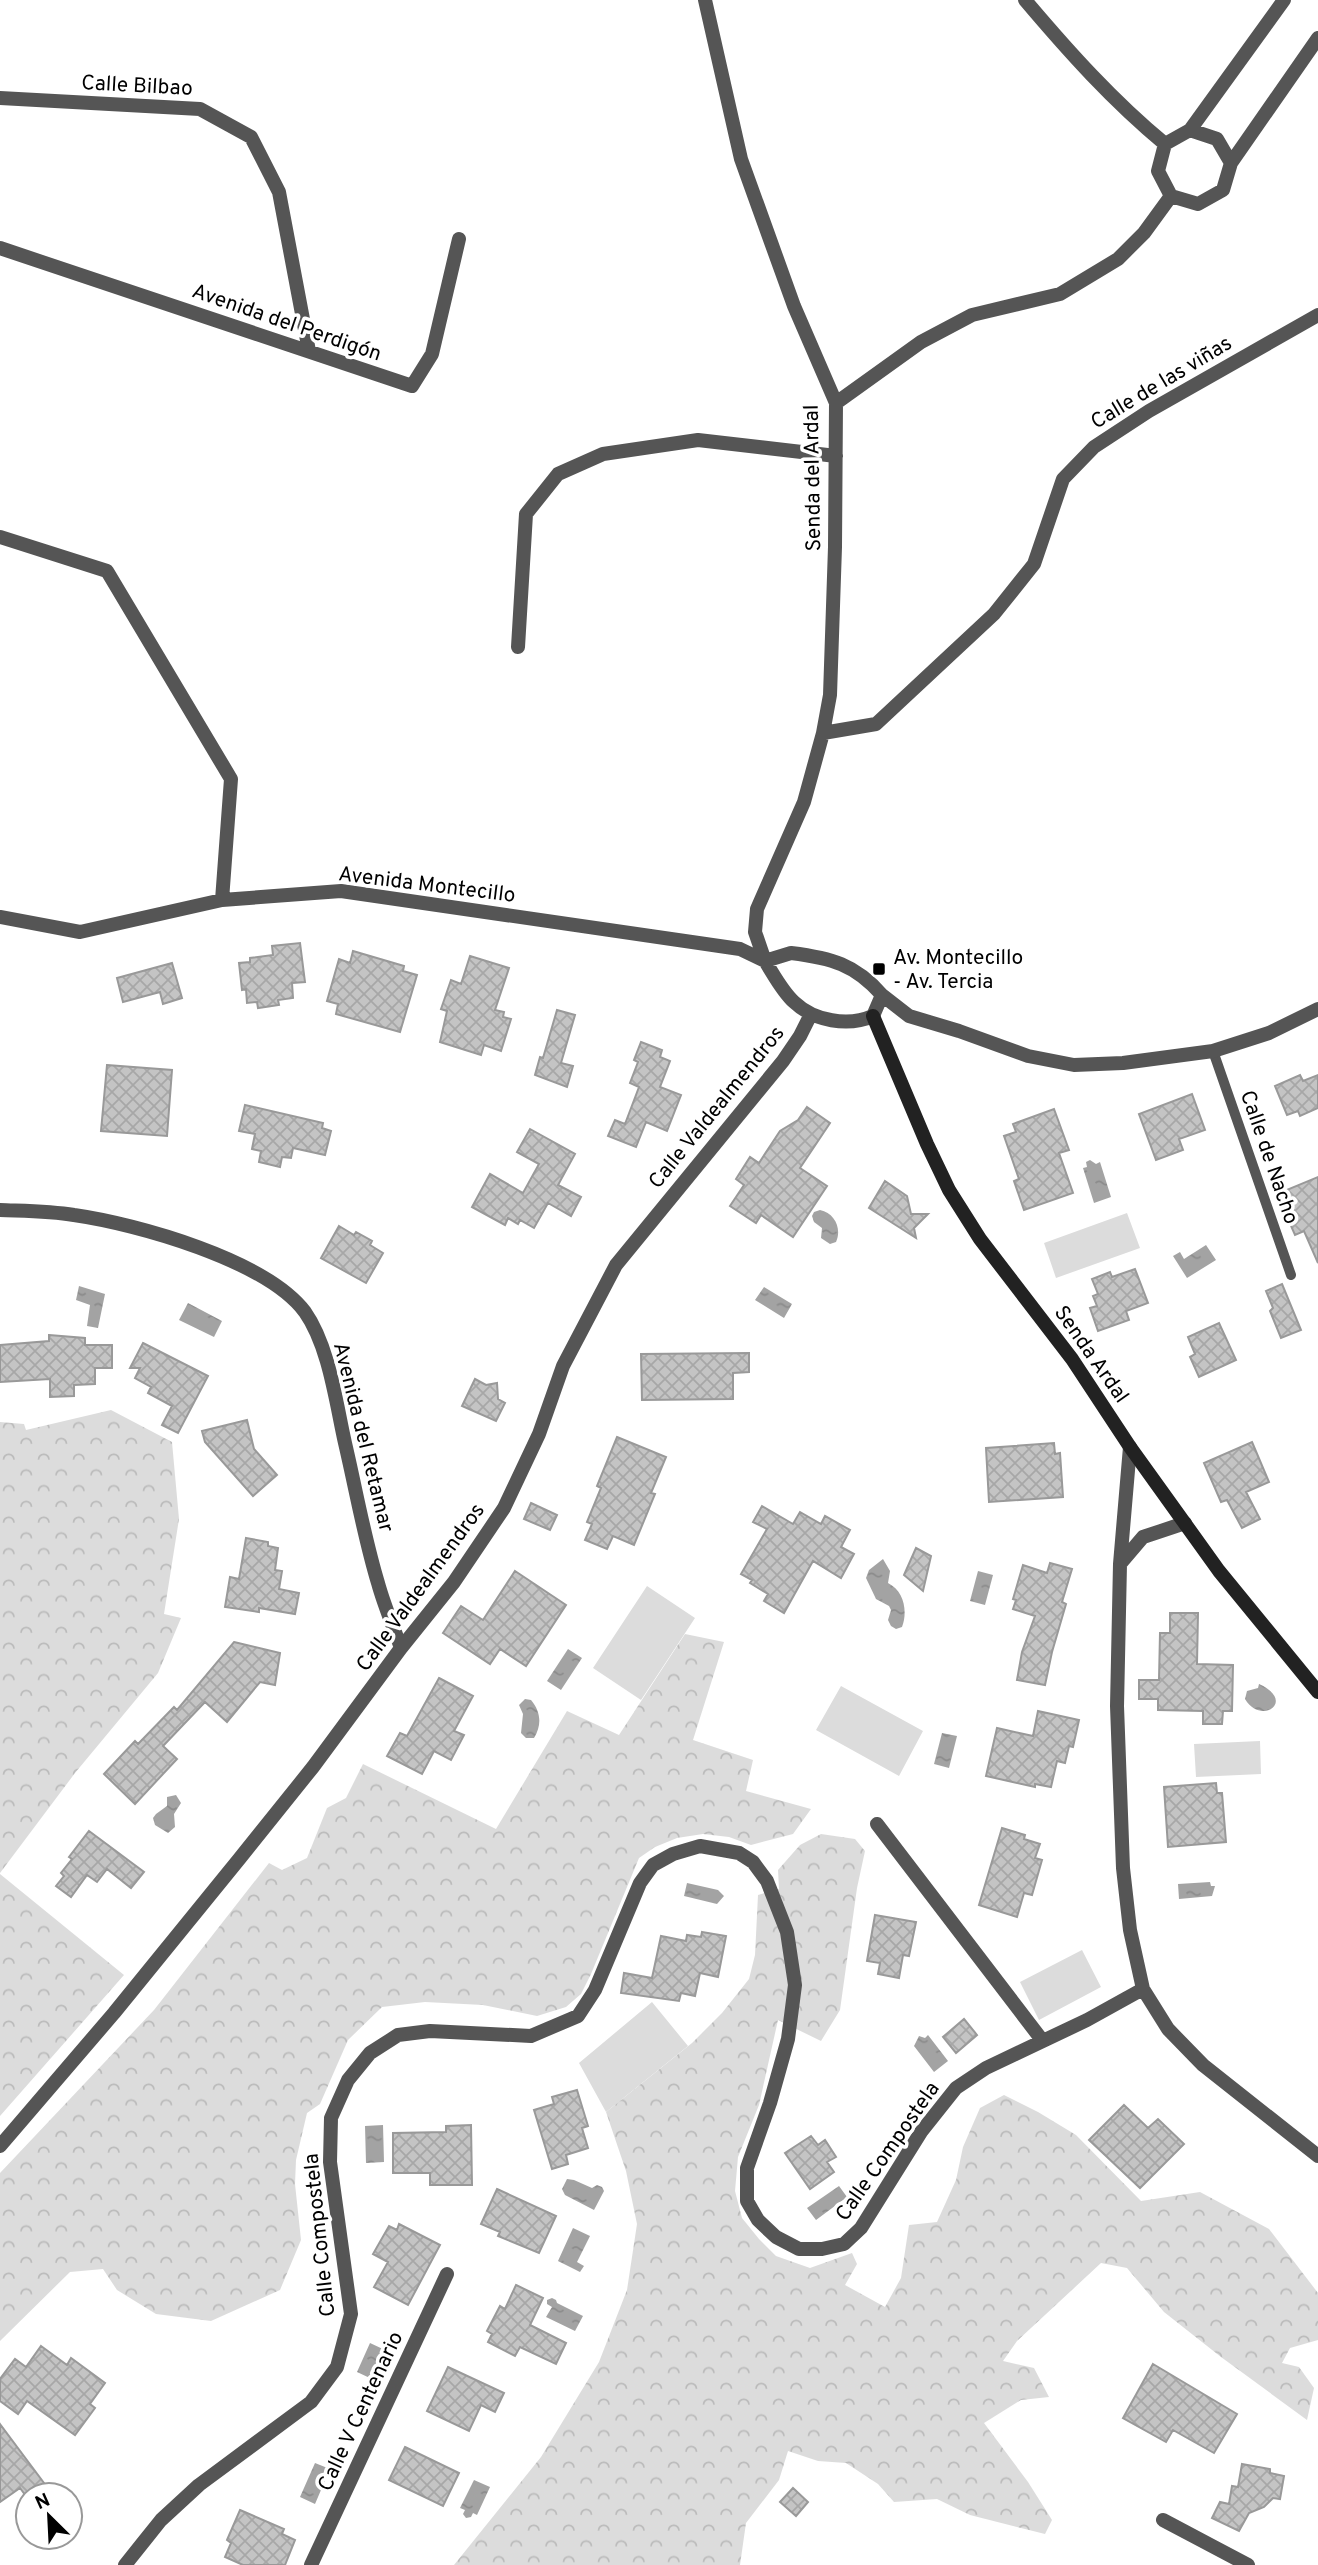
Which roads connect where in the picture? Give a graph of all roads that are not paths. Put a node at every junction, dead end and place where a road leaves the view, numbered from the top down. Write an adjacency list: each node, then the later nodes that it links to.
1 (705, 0): 14 (street, Senda del Ardal)
2 (1025, 0): 7 (street)
3 (1284, 0): 6 (street)
4 (1318, 38): 8 (street)
5 (0, 98): 13 (street, Calle Bilbao)
6 (1190, 131): 7 (street); 8 (street)
7 (1166, 144): 9 (street)
8 (1231, 163): 9 (street)
9 (1171, 196): 14 (street)
10 (458, 239): 13 (street, Avenida del Perdigón)
11 (0, 248): 13 (street, Avenida del Perdigón)
12 (1318, 315): 18 (street, Calle de las viñas)
13 (309, 352)
14 (836, 403): 15 (street, Senda del Ardal)
15 (836, 456): 17 (street); 18 (street, Senda del Ardal)
16 (0, 537): 19 (street)
17 (518, 646)
18 (823, 733): 21 (street, Senda del Ardal)
19 (222, 900): 20 (street, Avenida Montecillo); 21 (street, Avenida Montecillo)
20 (0, 917)
21 (765, 961): 22 (street); 24 (street)
22 (882, 995): 25 (street); 26 (street)
23 (1318, 1009): 26 (street)
24 (811, 1014): 25 (street); 32 (street, Calle Valdealmendros)
25 (873, 1016): 29 (main road, Senda Ardal)
26 (1213, 1051): 28 (lane, Calle de Nacho)
27 (0, 1210): 32 (street, Avenida del Retamar)
28 (1291, 1275)
29 (1130, 1447): 30 (main road, Senda Ardal); 31 (street)
30 (1185, 1523): 31 (street); 33 (main road, Senda Ardal)
31 (1120, 1564): 35 (street)
32 (401, 1648): 37 (street, Calle Valdealmendros)
33 (1318, 1692)
34 (877, 1824): 36 (street)
35 (1143, 1989): 36 (street, Calle Compostela); 38 (street)
36 (1042, 2040): 41 (street, Calle Compostela)
37 (0, 2146)
38 (1318, 2156)
39 (447, 2274): 42 (street, Calle V Centenario)
40 (1163, 2520): 43 (street)
41 (125, 2565)
42 (311, 2565)
43 (1248, 2565)

